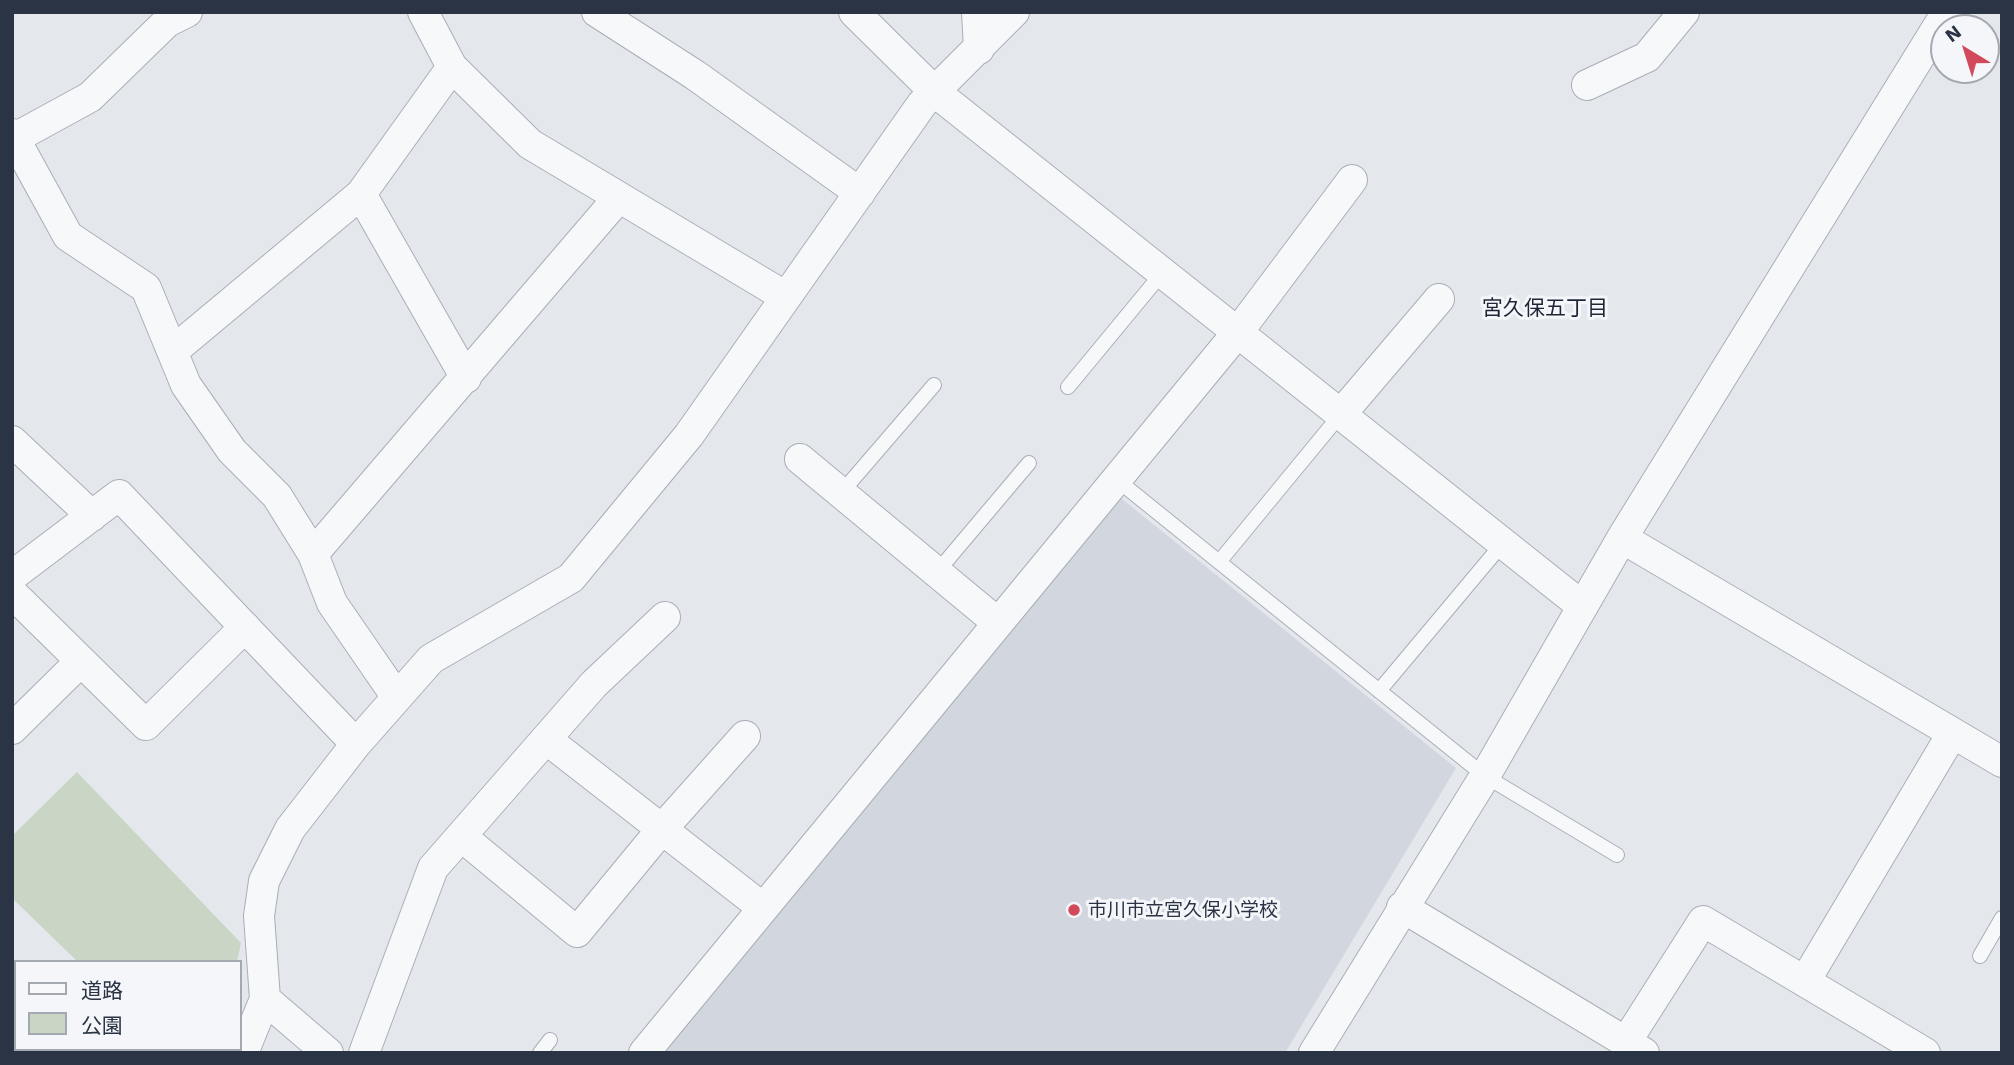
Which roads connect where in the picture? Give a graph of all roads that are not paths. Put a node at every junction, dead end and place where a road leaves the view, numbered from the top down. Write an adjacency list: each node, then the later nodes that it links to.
1 (187, 12): 13 (street)
2 (423, 12): 10 (street)
3 (597, 12): 15 (street)
4 (854, 12): 12 (street)
5 (977, 12): 9 (street)
6 (1014, 12): 9 (street)
7 (1684, 12): 11 (street)
8 (1947, 12): 33 (street)
9 (979, 49): 12 (street)
10 (452, 67): 16 (street); 17 (street)
11 (1587, 85)
12 (935, 92): 15 (street); 18 (street)
13 (14, 136): 22 (street)
14 (1352, 180): 21 (street)
15 (860, 193): 19 (street)
16 (360, 194): 22 (street); 23 (street)
17 (619, 197): 19 (street); 23 (street)
18 (1163, 272): 21 (street); 25 (lane)
19 (786, 297): 46 (street)
20 (1439, 299): 26 (street)
21 (1238, 332): 26 (street); 30 (street)
22 (173, 351): 35 (street)
23 (466, 378): 35 (street)
24 (934, 385): 31 (lane)
25 (1068, 387)
26 (1340, 414): 34 (street); 36 (lane)
27 (12, 441): 32 (street)
28 (800, 459): 31 (street)
29 (1029, 463): 37 (lane)
30 (1116, 479): 36 (lane); 42 (street)
31 (841, 493): 37 (street)
32 (92, 516): 38 (street); 43 (street)
33 (1622, 538): 40 (street); 48 (street)
34 (1503, 543): 40 (street); 45 (lane)
35 (313, 554): 46 (street)
36 (1219, 562): 45 (lane)
37 (937, 572): 42 (street)
38 (12, 576)
39 (12, 593): 44 (street)
40 (1582, 606): 53 (street)
41 (665, 617): 50 (street)
42 (998, 623): 58 (street)
43 (245, 627): 44 (street); 51 (street)
44 (81, 661): 47 (street)
45 (1379, 691): 53 (lane)
46 (396, 696): 51 (street)
47 (12, 729)
48 (1952, 734): 52 (street); 61 (street)
49 (745, 736): 54 (street)
50 (546, 739): 54 (street); 55 (street)
51 (356, 744): 62 (street)
52 (2002, 762)
53 (1485, 776): 56 (lane); 57 (street)
54 (662, 829): 55 (street); 58 (street)
55 (461, 836): 67 (street)
56 (1616, 855)
57 (1402, 907): 64 (street); 70 (street)
58 (763, 908): 69 (street)
59 (2002, 918): 60 (lane)
60 (1980, 956)
61 (1805, 981): 64 (street); 71 (street)
62 (265, 999): 65 (street); 66 (street)
63 (550, 1040): 68 (lane)
64 (1635, 1047)
65 (243, 1053)
66 (328, 1053)
67 (364, 1053)
68 (540, 1053)
69 (644, 1053)
70 (1314, 1053)
71 (1925, 1053)

